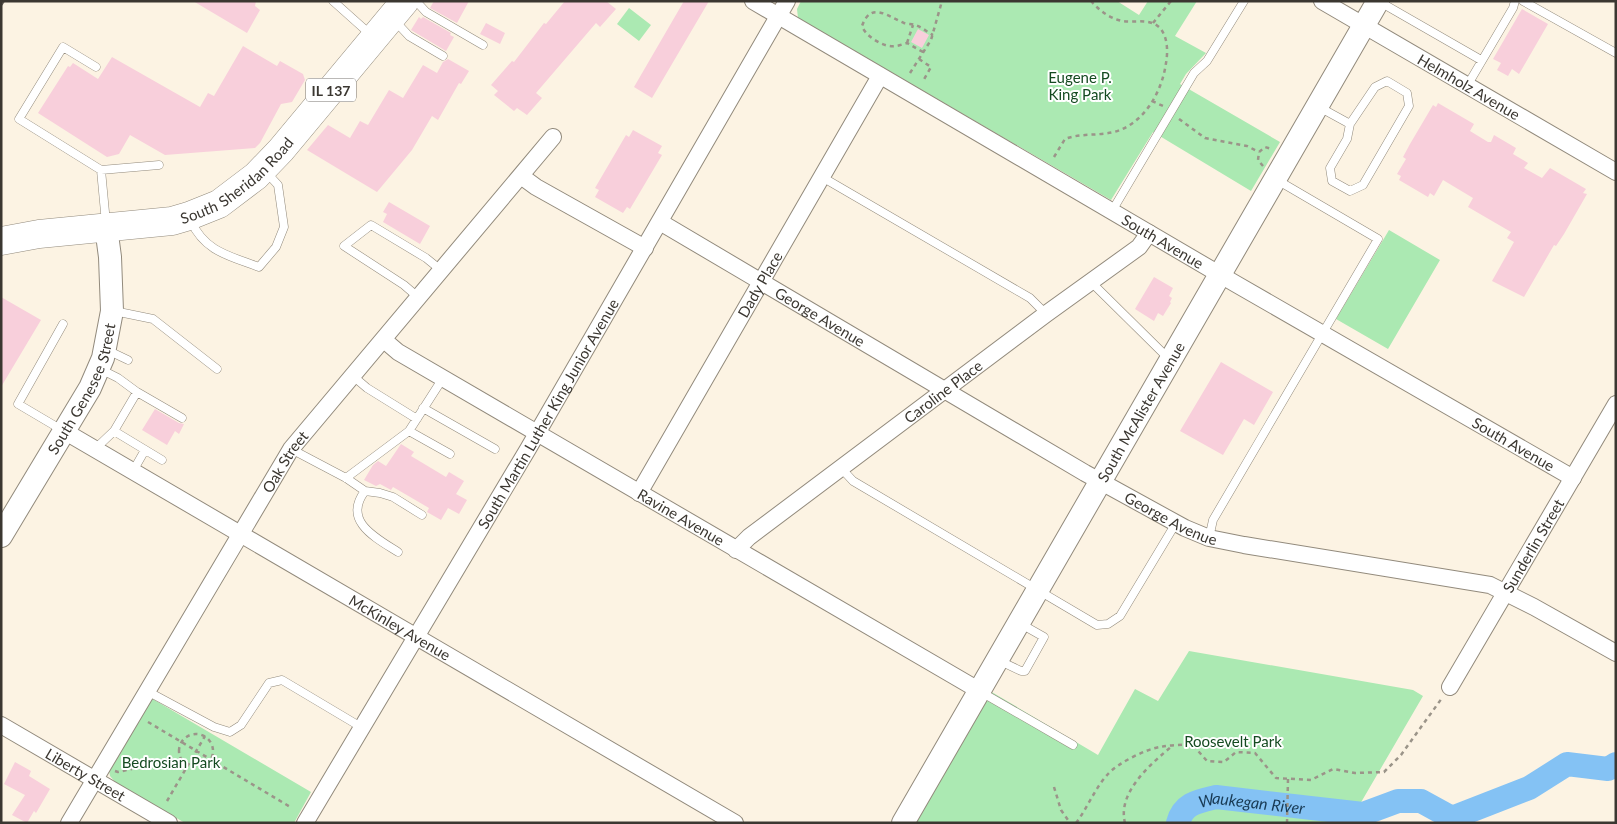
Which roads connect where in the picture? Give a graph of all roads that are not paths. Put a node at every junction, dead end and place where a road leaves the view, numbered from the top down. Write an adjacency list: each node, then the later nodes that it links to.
1 (333, 1): 11 (lane)
2 (416, 1): 13 (lane)
3 (753, 1): 10 (street, South Avenue)
4 (787, 1): 10 (street, South Martin Luther King Junior Avenue)
5 (1244, 1): 30 (lane)
6 (1322, 1): 12 (street, Helmholz Avenue)
7 (1378, 1): 12 (street, South McAlister Avenue); 16 (lane)
8 (1515, 1): 16 (lane)
9 (1523, 1): 14 (lane)
10 (778, 16): 18 (street, South Avenue); 32 (street, South Martin Luther King Junior Avenue)
11 (390, 19): 15 (lane); 24 (highway, South Sheridan Road / IL 137)
12 (1364, 26): 19 (street, Helmholz Avenue); 20 (street, South McAlister Avenue)
13 (483, 45)
14 (1616, 53)
15 (443, 56)
16 (1481, 60): 19 (lane)
17 (96, 66): 25 (lane)
18 (880, 76): 29 (street, Dady Place); 30 (street, South Avenue)
19 (1466, 86): 27 (street, Helmholz Avenue)
20 (1318, 106): 21 (lane); 26 (street, South McAlister Avenue)
21 (1350, 124): 21 (lane)
22 (553, 137): 28 (street, Oak Street)
23 (160, 165): 25 (lane)
24 (264, 168): 31 (highway, South Sheridan Road / IL 137); 31 (lane)
25 (101, 170): 33 (lane)
26 (1269, 172): 38 (street, South McAlister Avenue); 45 (lane)
27 (1616, 172)
28 (521, 176): 36 (street); 37 (street, Oak Street)
29 (822, 177): 39 (street, Dady Place); 43 (lane)
30 (1112, 211): 34 (street, South Avenue)
31 (189, 216): 33 (highway, South Sheridan Road / IL 137)
32 (660, 222): 36 (street, South Martin Luther King Junior Avenue); 39 (street, George Avenue)
33 (106, 227): 35 (highway, South Sheridan Road / IL 137); 42 (street, South Genesee Street)
34 (1149, 233): 38 (street, South Avenue); 40 (street, Caroline Place)
35 (1, 241)
36 (645, 248): 62 (street, South Martin Luther King Junior Avenue)
37 (442, 271): 41 (street, Oak Street); 41 (lane)
38 (1221, 275): 45 (street, South Avenue); 49 (street, South McAlister Avenue)
39 (761, 281): 53 (street, George Avenue); 75 (street, Dady Place)
40 (1091, 282): 43 (street, Caroline Place); 49 (lane)
41 (419, 298): 46 (street, Oak Street)
42 (112, 311): 47 (street, South Genesee Street); 50 (lane)
43 (1046, 314): 53 (street, Caroline Place)
44 (63, 324): 59 (lane)
45 (1323, 333): 72 (street, South Avenue); 80 (lane)
46 (384, 340): 51 (street, Oak Street); 52 (street, Ravine Avenue)
47 (102, 359): 48 (lane); 54 (lane); 59 (street, South Genesee Street)
48 (128, 360)
49 (1170, 361): 73 (street, South McAlister Avenue)
50 (217, 369)
51 (353, 376): 58 (lane); 63 (street, Oak Street)
52 (443, 378): 56 (lane); 62 (street, Ravine Avenue)
53 (946, 390): 69 (street, Caroline Place); 73 (street, George Avenue)
54 (137, 392): 57 (lane); 60 (lane)
55 (1616, 404): 72 (street, Sunderlin Street)
56 (424, 408): 58 (lane); 64 (lane)
57 (182, 418)
58 (417, 419): 61 (lane)
59 (64, 431): 65 (street, McKinley Avenue); 79 (street, South Genesee Street)
60 (114, 431): 65 (lane); 66 (lane)
61 (409, 431): 67 (lane); 71 (lane)
62 (537, 434): 75 (street, Ravine Avenue); 85 (street, South Martin Luther King Junior Avenue)
63 (291, 449): 71 (lane); 78 (street, Oak Street)
64 (495, 449)
65 (95, 450): 70 (street, McKinley Avenue)
66 (145, 450): 68 (lane); 70 (lane)
67 (450, 454)
68 (162, 460)
69 (841, 468): 81 (street, Caroline Place); 83 (lane)
70 (132, 471): 78 (street, McKinley Avenue)
71 (346, 478): 74 (lane)
72 (1573, 478): 84 (street, Sunderlin Street)
73 (1101, 481): 77 (street, George Avenue); 83 (street, South McAlister Avenue)
74 (366, 491): 76 (lane); 82 (lane)
75 (639, 493): 81 (street, Ravine Avenue)
76 (422, 515)
77 (1176, 523): 80 (street, George Avenue); 83 (lane)
78 (241, 534): 85 (street, McKinley Avenue); 88 (street, Oak Street)
79 (1, 536)
80 (1209, 538): 84 (street, George Avenue)
81 (736, 550): 89 (street, Ravine Avenue)
82 (398, 552)
83 (1038, 590): 89 (street, South McAlister Avenue)
84 (1506, 592): 86 (street, George Avenue); 87 (street, Sunderlin Street)
85 (416, 637): 91 (street, South Martin Luther King Junior Avenue); 97 (street, McKinley Avenue)
86 (1616, 653)
87 (1450, 687)
88 (147, 691): 91 (lane); 93 (street, Oak Street)
89 (980, 691): 92 (lane); 98 (street, South McAlister Avenue)
90 (1, 725): 93 (street, Liberty Street)
91 (361, 727): 96 (street, South Martin Luther King Junior Avenue)
92 (1073, 745)
93 (95, 779): 94 (street, Oak Street); 95 (street, Liberty Street)
94 (69, 823)
95 (169, 823)
96 (305, 823)
97 (736, 823)
98 (903, 823)

